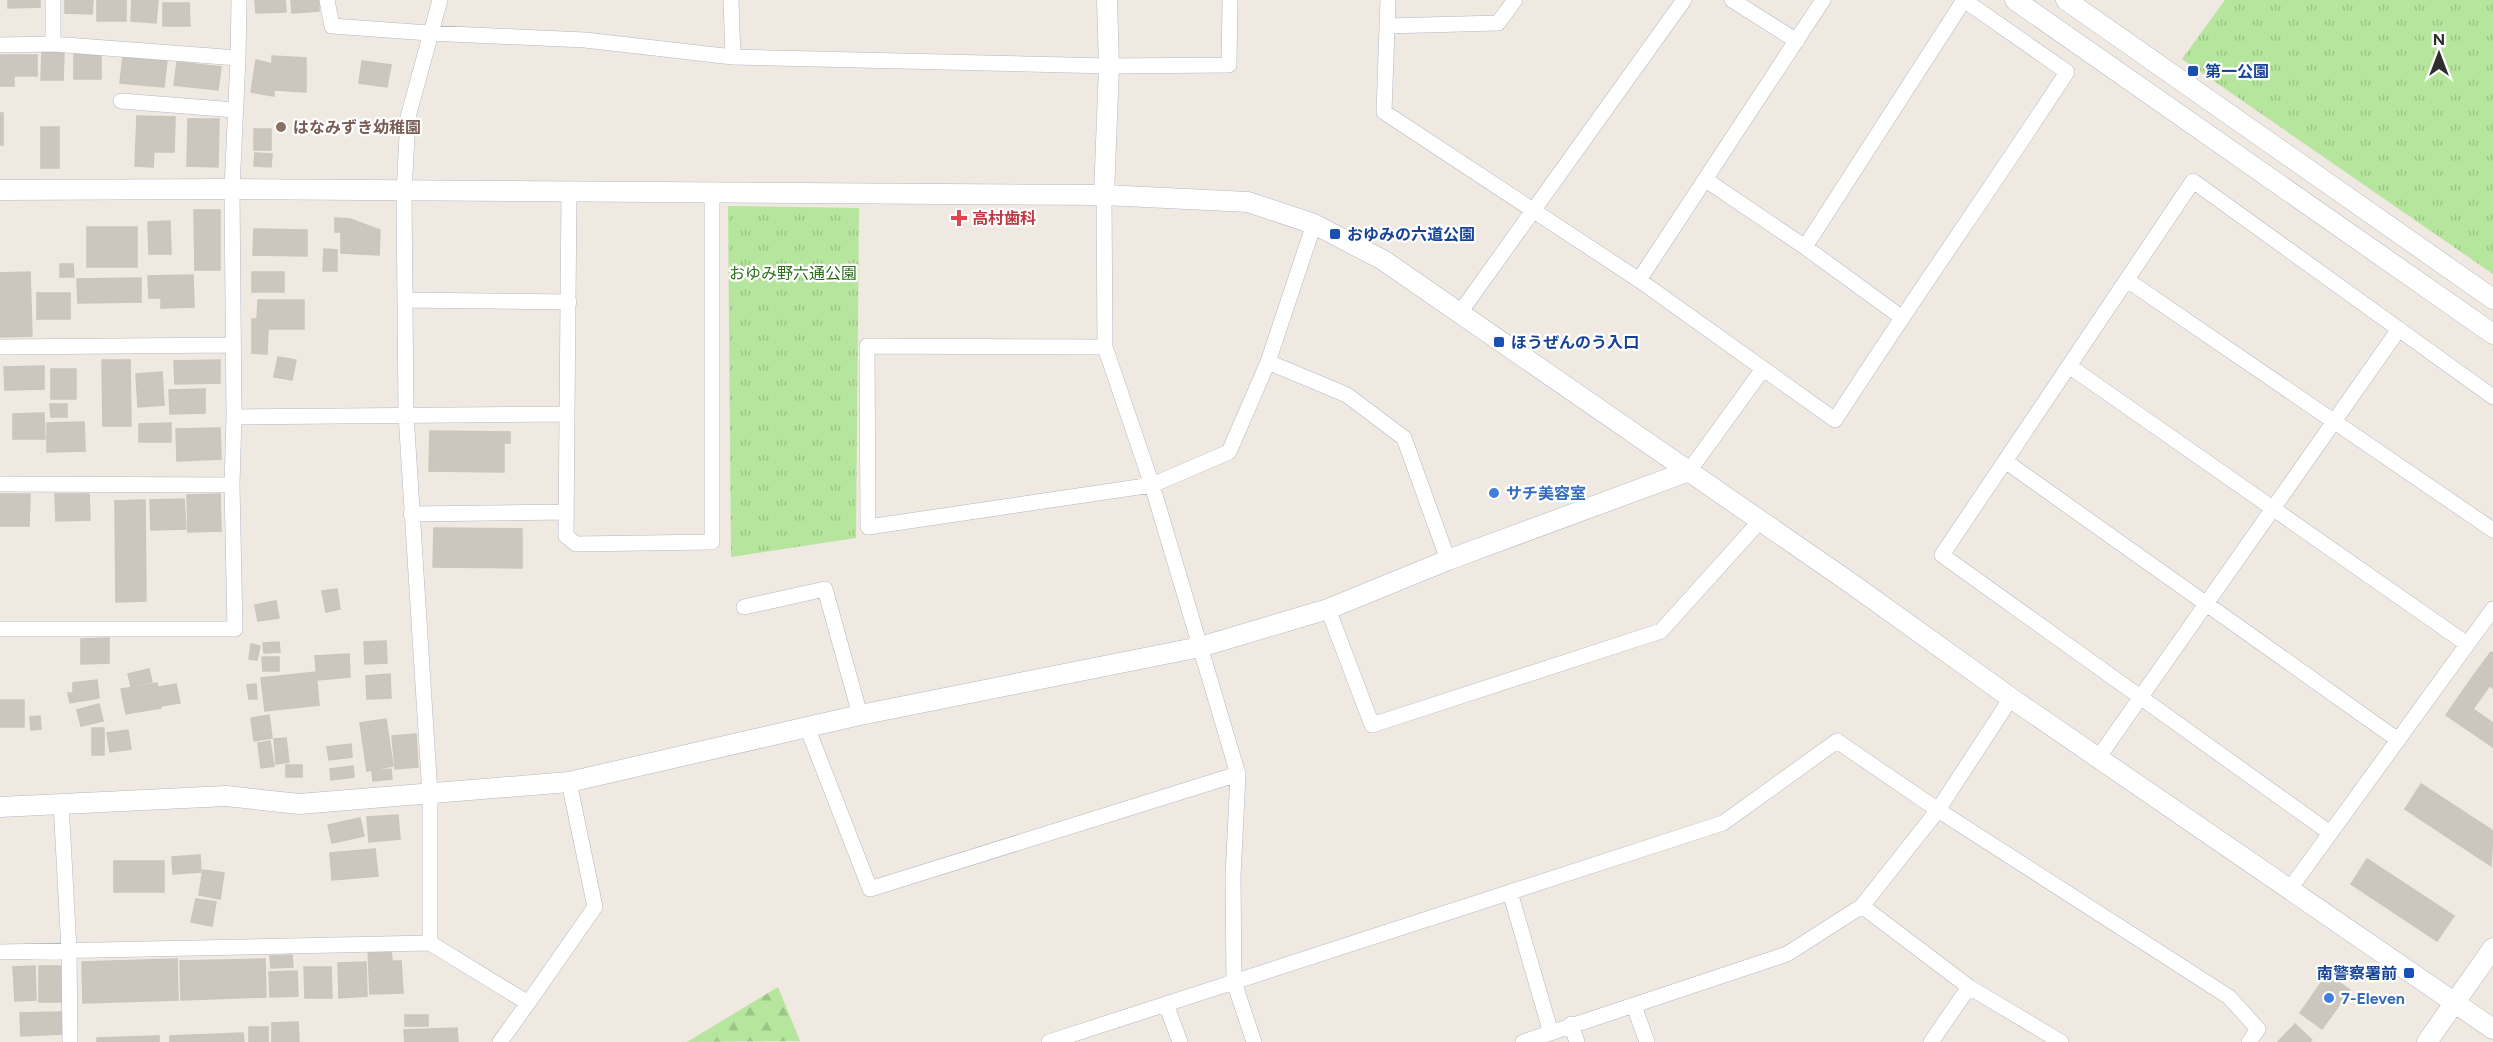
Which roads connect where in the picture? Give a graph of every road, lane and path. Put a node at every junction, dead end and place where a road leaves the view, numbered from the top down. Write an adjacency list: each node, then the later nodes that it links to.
1 (53, 0): 19 (street)
2 (238, 0): 22 (street)
3 (327, 0): 17 (street)
4 (440, 0): 17 (street)
5 (731, 0): 21 (street)
6 (1107, 0): 23 (street)
7 (1230, 0): 23 (street)
8 (1388, 0): 16 (street)
9 (1515, 0): 16 (street)
10 (1684, 0): 33 (street)
11 (1732, 0): 18 (street)
12 (1823, 0): 18 (street)
13 (1964, 0): 35 (street); 42 (street)
14 (2015, 0): 44 (street)
15 (2066, 0): 38 (street)
16 (1387, 26): 33 (street)
17 (429, 33): 21 (street); 29 (street)
18 (1797, 41): 26 (street)
19 (54, 44): 20 (street); 22 (street)
20 (0, 45)
21 (733, 57): 23 (street)
22 (238, 58): 25 (street)
23 (1109, 66): 32 (street)
24 (121, 101): 25 (street)
25 (235, 110): 27 (street)
26 (1706, 180): 35 (street); 36 (street)
27 (232, 189): 28 (street); 29 (street); 45 (street)
28 (0, 190)
29 (404, 192): 30 (street); 39 (street)
30 (569, 192): 31 (street); 40 (street)
31 (712, 192): 32 (street); 62 (street)
32 (1104, 195): 34 (street); 46 (street)
33 (1532, 211): 36 (street); 41 (street)
34 (1314, 224): 41 (street); 48 (street)
35 (1805, 247): 42 (street)
36 (1639, 280): 50 (street)
37 (2127, 280): 43 (street); 49 (street); 55 (street)
38 (2493, 299)
39 (406, 300): 40 (street); 52 (street)
40 (569, 302): 53 (street)
41 (1459, 314): 57 (street)
42 (1901, 317): 50 (street)
43 (2399, 329): 51 (street); 55 (street)
44 (2493, 334)
45 (234, 345): 47 (street); 54 (street)
46 (1105, 346): 60 (street); 60 (street)
47 (0, 347)
48 (1268, 362): 60 (street); 66 (street)
49 (2069, 366): 56 (street); 61 (street)
50 (1763, 369): 57 (street)
51 (2493, 397)
52 (406, 414): 53 (street); 54 (street); 63 (street)
53 (567, 414): 62 (street)
54 (234, 417): 59 (street)
55 (2334, 421): 61 (street); 65 (street)
56 (2005, 461): 67 (street); 74 (street)
57 (1689, 471): 64 (street); 66 (street)
58 (0, 484): 59 (street)
59 (232, 485): 71 (street)
60 (1152, 485): 73 (street)
61 (2273, 508): 67 (street); 72 (street)
62 (566, 512): 63 (street)
63 (411, 513): 82 (street)
64 (1760, 520): 69 (street); 75 (street)
65 (2493, 530)
66 (1448, 560): 69 (street)
67 (2206, 604): 74 (street); 78 (street)
68 (744, 607): 76 (street)
69 (1328, 609): 73 (street)
70 (2493, 609): 72 (street)
71 (0, 629)
72 (2467, 644): 78 (street)
73 (1200, 647): 76 (street); 80 (street)
74 (2141, 697): 79 (street); 86 (street)
75 (2011, 698): 79 (street); 85 (street)
76 (860, 715): 77 (street)
77 (807, 727): 80 (street); 81 (street)
78 (2398, 740): 86 (street)
79 (2098, 758): 87 (street)
80 (1238, 774): 94 (street)
81 (569, 782): 82 (street); 96 (street)
82 (430, 795): 83 (street); 90 (street)
83 (61, 803): 84 (street); 92 (street)
84 (0, 807)
85 (1938, 810): 88 (street); 89 (street); 113 (street)
86 (2330, 833): 87 (street)
87 (2289, 890): 98 (street)
88 (1510, 892): 94 (street); 102 (street)
89 (1862, 906): 95 (street); 99 (street)
90 (430, 943): 92 (street); 96 (street)
91 (2493, 948): 98 (street)
92 (69, 950): 93 (street); 103 (street)
93 (0, 952)
94 (1234, 981): 97 (street); 107 (street)
95 (1969, 987): 111 (street); 112 (street)
96 (528, 1003): 104 (street)
97 (1166, 1004): 105 (street); 106 (street)
98 (2455, 1004): 101 (street); 114 (street)
99 (1634, 1006): 100 (street); 110 (street)
100 (1571, 1024): 102 (street); 109 (street)
101 (2493, 1029)
102 (1551, 1033): 108 (street)
103 (70, 1042)
104 (500, 1042)
105 (1049, 1042)
106 (1180, 1042)
107 (1254, 1042)
108 (1523, 1042)
109 (1577, 1042)
110 (1647, 1042)
111 (1931, 1042)
112 (2061, 1042)
113 (2248, 1042)
114 (2427, 1042)

